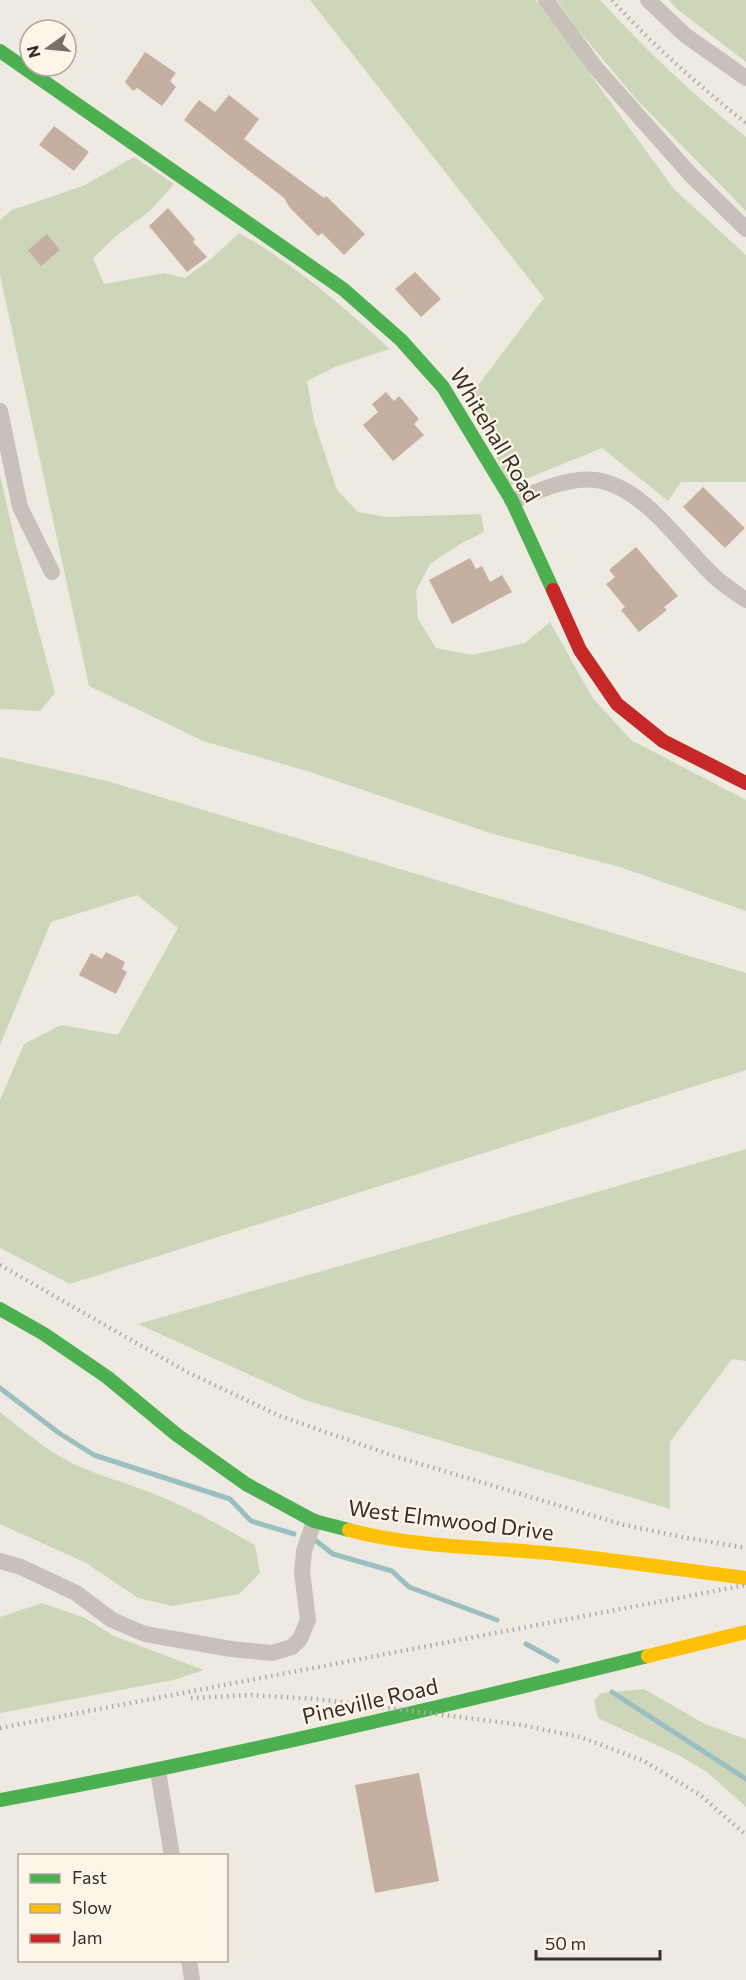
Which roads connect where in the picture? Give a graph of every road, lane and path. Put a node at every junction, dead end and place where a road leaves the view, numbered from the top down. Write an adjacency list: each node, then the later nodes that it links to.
1 (546, 0): 5 (street)
2 (648, 0): 4 (street)
3 (0, 51): 7 (street, Whitehall Road)
4 (746, 78)
5 (746, 229)
6 (0, 411): 8 (street)
7 (512, 501): 9 (street); 10 (street, Whitehall Road)
8 (52, 572)
9 (746, 600)
10 (746, 783)
11 (0, 1309): 12 (street, West Elmwood Drive)
12 (314, 1521): 13 (street); 14 (street, West Elmwood Drive)
13 (0, 1561)
14 (746, 1578)
15 (746, 1632): 16 (street, Pineville Road)
16 (158, 1771): 17 (street, Pineville Road); 18 (street)
17 (0, 1800)
18 (172, 1854)
19 (189, 1962): 20 (street)
20 (192, 1980)

